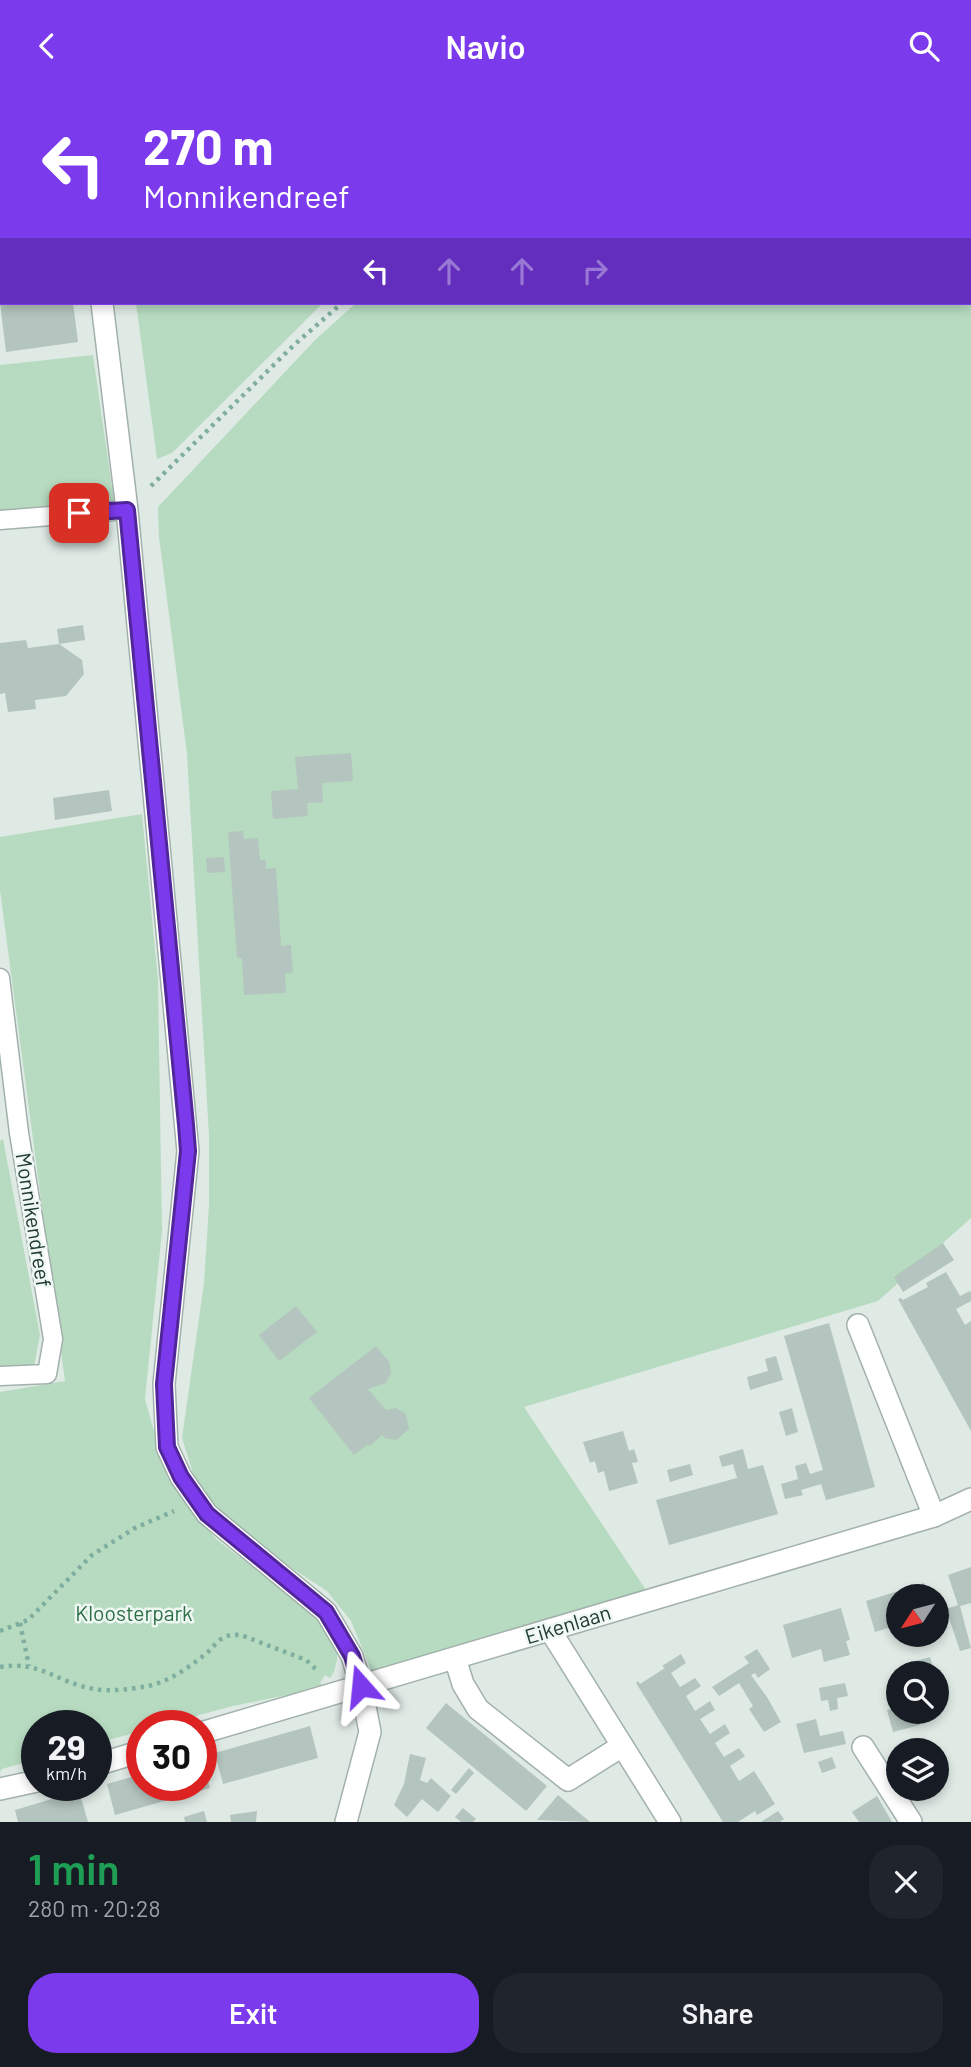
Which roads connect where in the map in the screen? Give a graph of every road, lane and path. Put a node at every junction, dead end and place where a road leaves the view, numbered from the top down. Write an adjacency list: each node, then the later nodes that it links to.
1 (102, 305): 3 (street)
2 (340, 305): 3 (path)
3 (127, 510): 4 (lane); 8 (street)
4 (0, 520)
5 (0, 978): 7 (lane, Monnikendreef)
6 (858, 1325): 10 (street)
7 (0, 1376)
8 (194, 1496): 11 (path); 17 (street)
9 (971, 1499): 10 (street, Eikenlaan)
10 (934, 1516): 12 (street, Eikenlaan)
11 (20, 1623): 13 (path); 15 (path)
12 (550, 1630): 14 (street, Eikenlaan); 20 (street)
13 (0, 1631)
14 (455, 1658): 17 (street, Eikenlaan); 20 (street)
15 (29, 1666): 16 (path); 18 (path)
16 (0, 1667)
17 (361, 1686): 18 (street, Eikenlaan); 24 (street)
18 (332, 1695): 19 (street, Eikenlaan)
19 (217, 1729)
20 (622, 1746): 25 (street)
21 (863, 1747): 26 (street)
22 (21, 1785): 23 (street)
23 (0, 1790)
24 (346, 1822)
25 (670, 1822)
26 (911, 1822)

